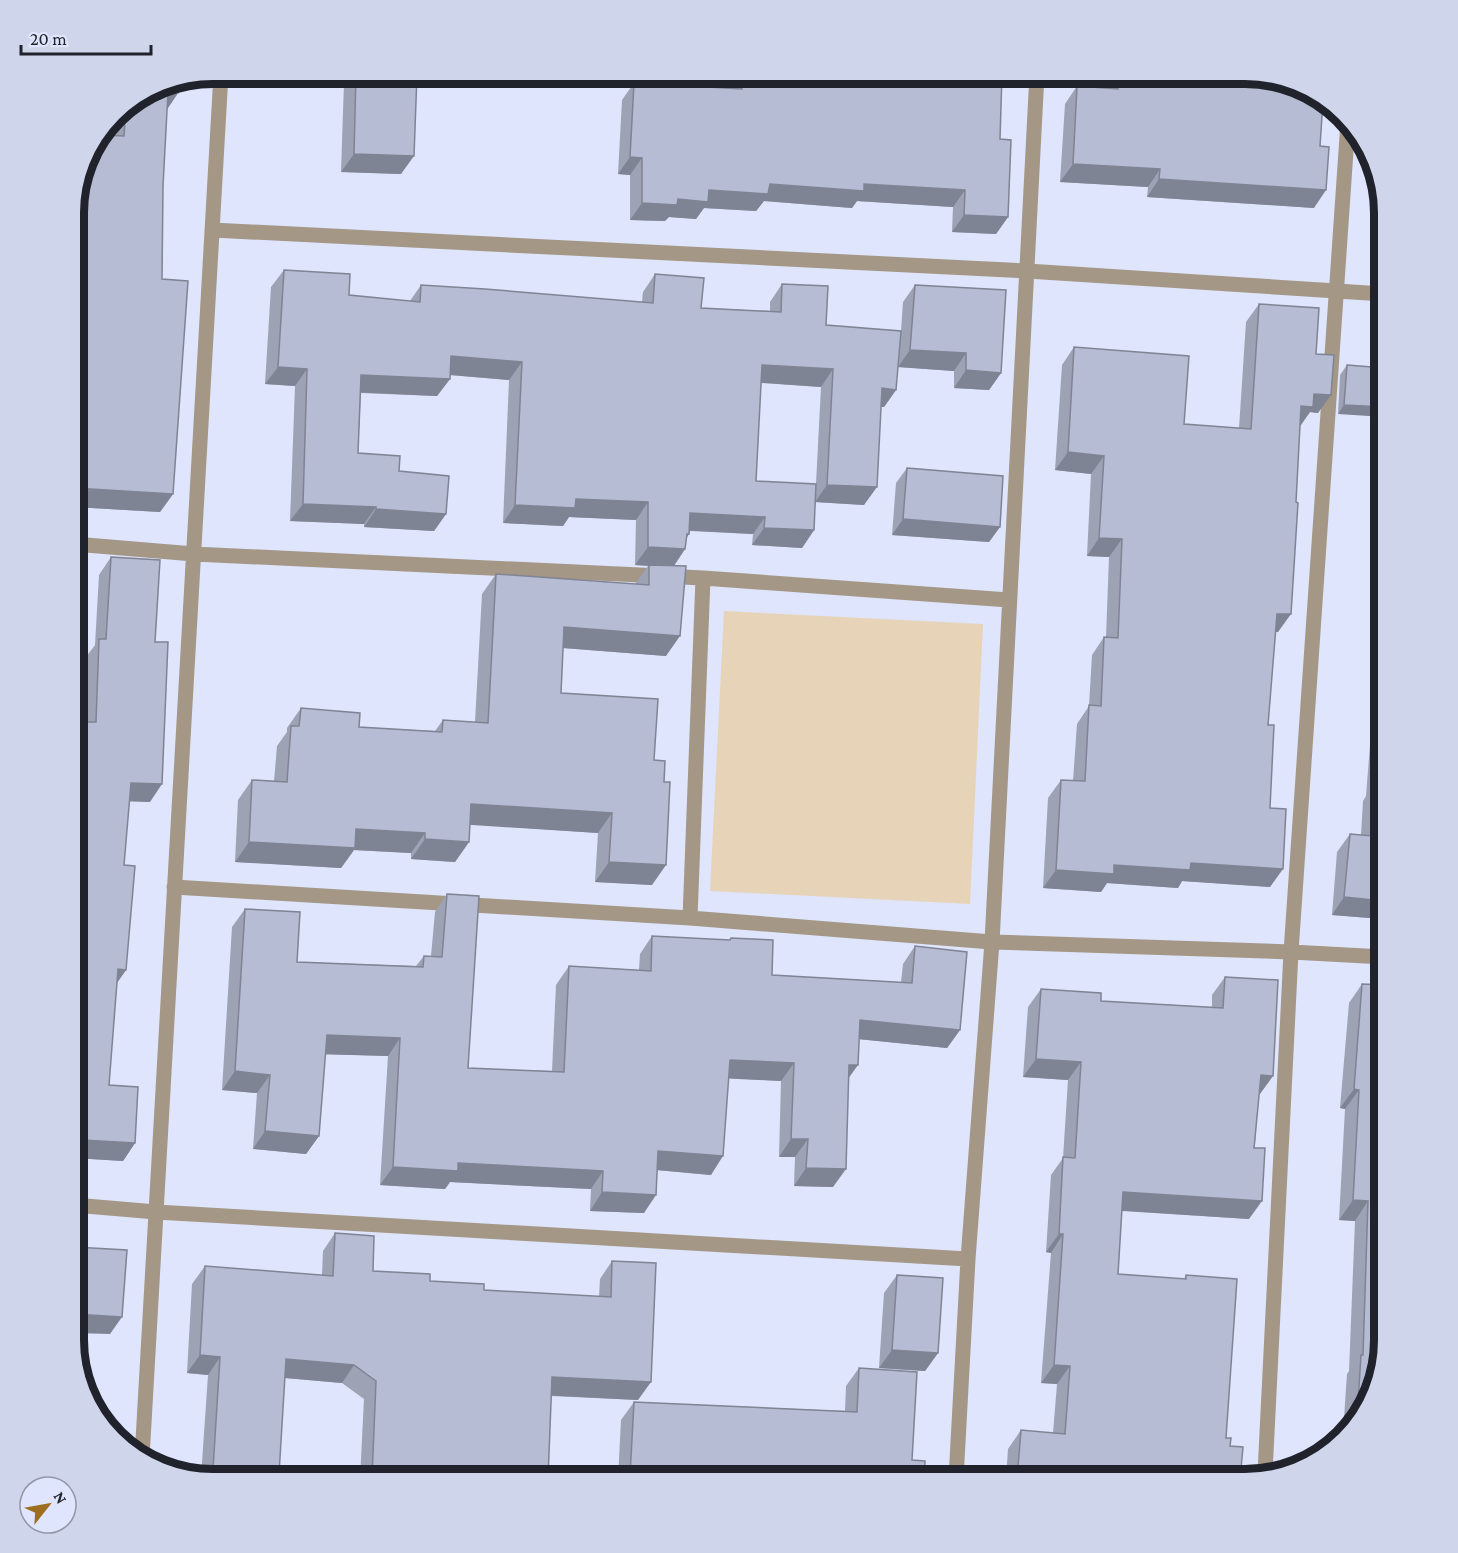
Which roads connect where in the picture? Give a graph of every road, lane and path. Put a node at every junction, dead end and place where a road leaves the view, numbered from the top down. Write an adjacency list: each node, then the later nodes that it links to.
1 (220, 84): 4 (street)
2 (1037, 84): 5 (street)
3 (1347, 135): 6 (street)
4 (212, 230): 5 (street); 9 (street)
5 (1027, 271): 6 (street); 11 (street)
6 (1338, 290): 7 (street); 15 (street)
7 (1374, 293)
8 (84, 545): 9 (street)
9 (194, 554): 10 (street); 12 (street)
10 (703, 578): 11 (street); 13 (street)
11 (1009, 600): 14 (street)
12 (174, 887): 13 (street); 18 (street)
13 (690, 918): 14 (street)
14 (992, 942): 15 (street); 19 (street)
15 (1291, 952): 16 (street); 21 (street)
16 (1374, 956)
17 (84, 1206): 18 (street)
18 (156, 1212): 19 (street); 20 (street)
19 (968, 1259): 22 (street)
20 (143, 1448)
21 (1265, 1468)
22 (958, 1469)

